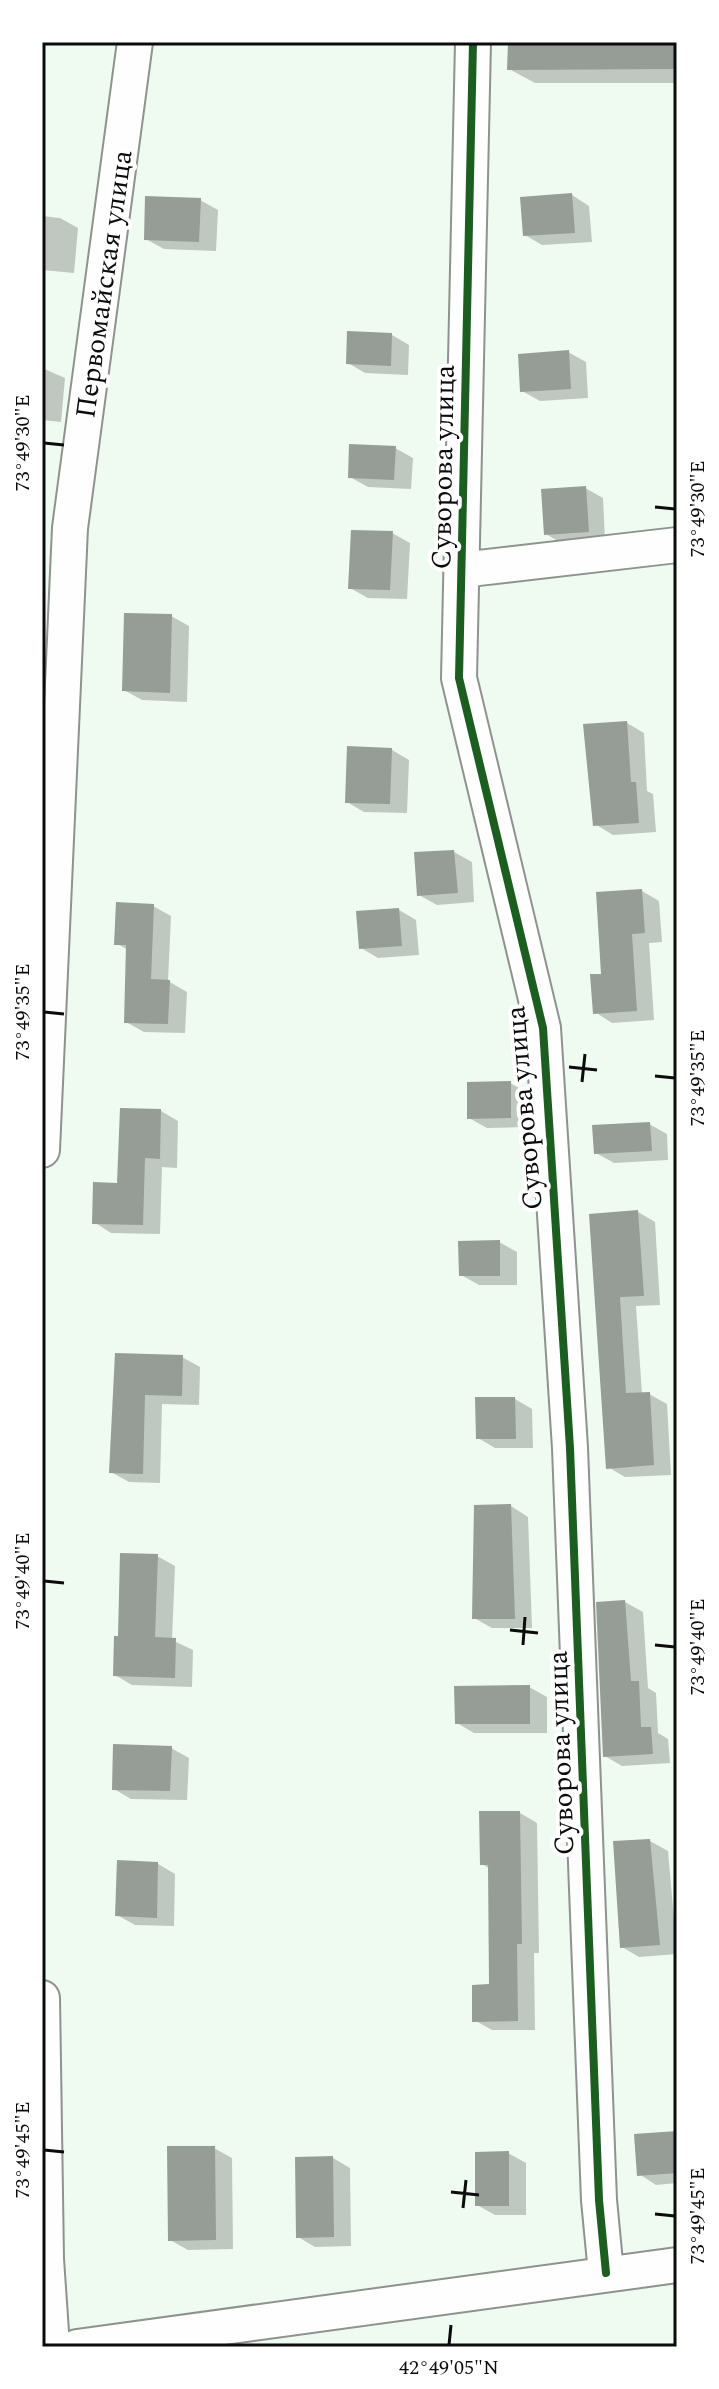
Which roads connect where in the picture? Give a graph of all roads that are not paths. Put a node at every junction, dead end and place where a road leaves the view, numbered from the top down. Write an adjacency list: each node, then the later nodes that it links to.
1 (135, 42): 5 (street, Первомайская улица)
2 (473, 42): 4 (street, Суворова улица)
3 (677, 545): 4 (street)
4 (461, 570): 8 (street, Суворова улица)
5 (42, 1150)
6 (42, 1998): 9 (street)
7 (677, 2265): 8 (street)
8 (606, 2273): 10 (street)
9 (52, 2347)
10 (77, 2347)

